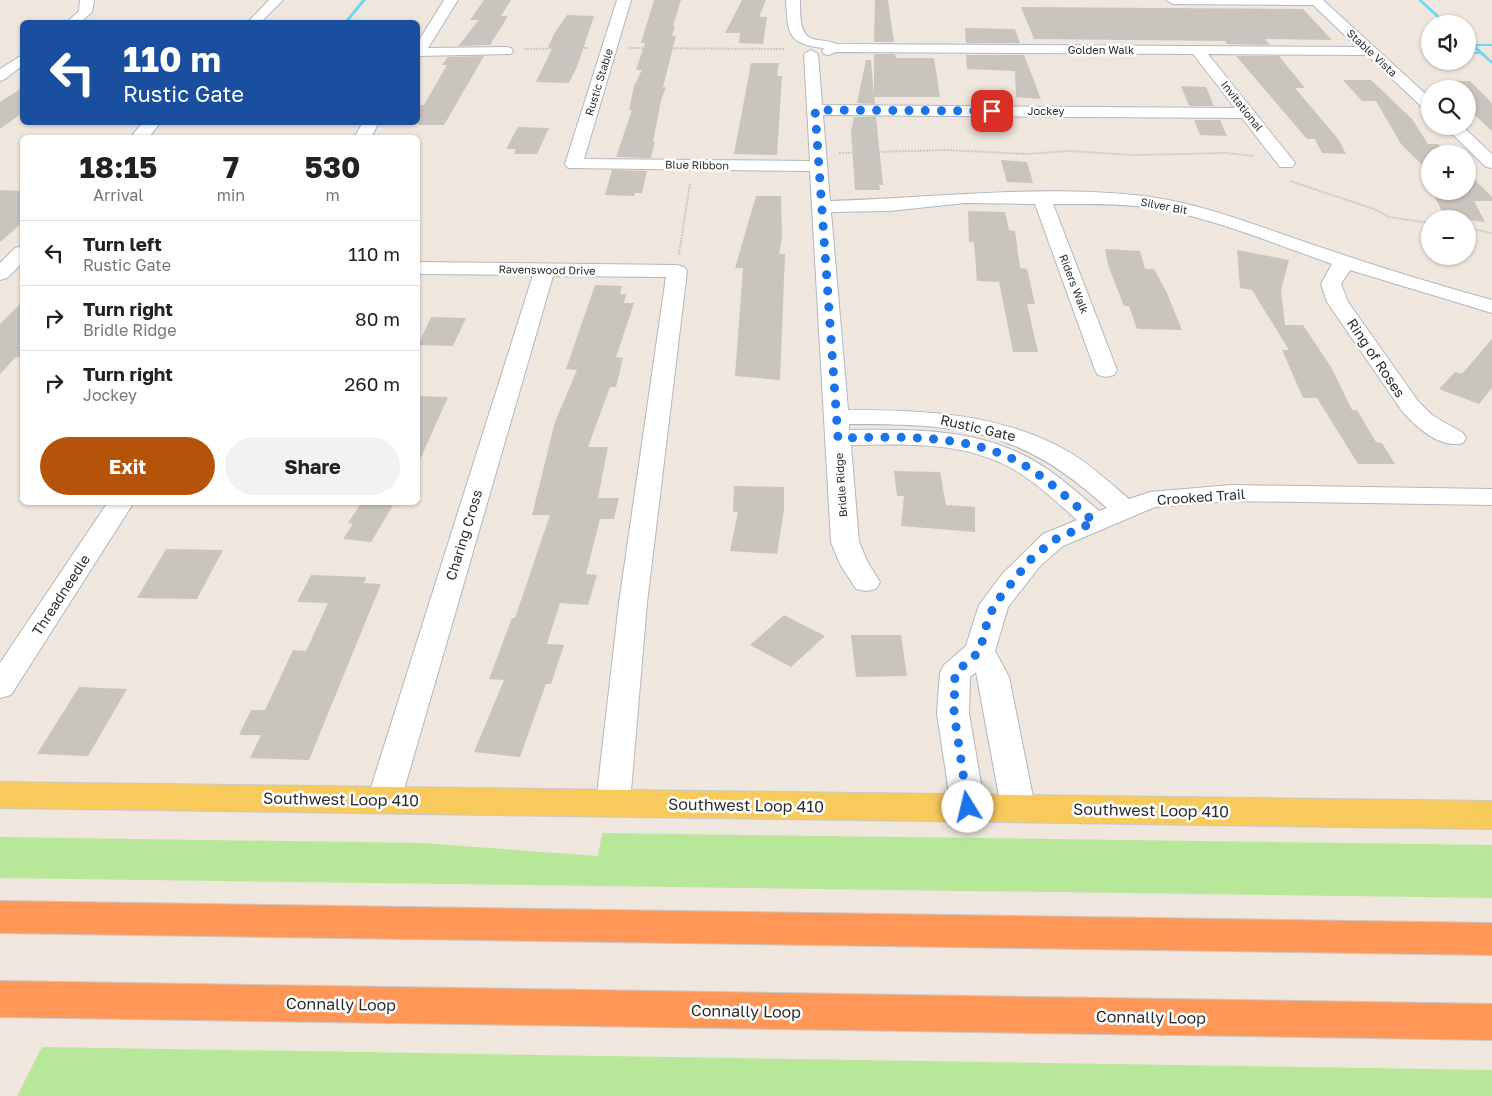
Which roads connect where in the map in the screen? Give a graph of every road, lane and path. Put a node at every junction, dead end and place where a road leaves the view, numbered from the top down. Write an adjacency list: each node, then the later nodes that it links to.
1 (86, 0): 8 (street)
2 (276, 0): 9 (street)
3 (451, 0): 12 (street)
4 (624, 0): 10 (street, Rustic Stable)
5 (794, 0): 11 (street, Bridle Ridge)
6 (1173, 0): 7 (street)
7 (1315, 0): 15 (street, Stable Vista)
8 (76, 20)
9 (256, 20)
10 (609, 48): 11 (path); 14 (path); 28 (street, Rustic Stable)
11 (804, 48): 13 (street, Golden Walk); 20 (street, Bridle Ridge)
12 (420, 49)
13 (1198, 50): 15 (street, Golden Walk); 21 (street, Invitational)
14 (506, 51): 16 (street)
15 (1371, 51): 19 (street, Stable Vista)
16 (420, 52)
17 (20, 61): 18 (street)
18 (0, 76)
19 (1421, 98)
20 (815, 110): 21 (street, Jockey); 25 (street, Bridle Ridge)
21 (1247, 113): 26 (street, Invitational)
22 (150, 125): 23 (street)
23 (141, 135)
24 (1462, 135): 27 (street)
25 (819, 159): 26 (path); 29 (street, Blue Ribbon); 31 (street, Bridle Ridge)
26 (1286, 163): 32 (path)
27 (1492, 163)
28 (574, 164): 29 (street, Blue Ribbon)
29 (693, 165): 40 (path)
30 (1042, 199): 31 (street, Silver Bit); 36 (street, Silver Bit); 42 (street, Riders Walk)
31 (822, 207): 43 (street, Bridle Ridge)
32 (1421, 222)
33 (1476, 230): 34 (path)
34 (1492, 233)
35 (20, 254): 37 (street)
36 (1346, 263): 41 (street, Silver Bit); 44 (street, Ring of Roses)
37 (8, 268)
38 (420, 268): 39 (street, Ravenswood Drive)
39 (545, 269): 40 (street, Ravenswood Drive); 53 (street, Charing Cross)
40 (677, 271): 54 (street)
41 (1492, 307)
42 (1106, 370)
43 (837, 427): 47 (street, Rustic Gate); 48 (street, Rustic Gate); 49 (street, Bridle Ridge)
44 (1454, 438)
45 (1492, 497): 47 (street, Crooked Trail)
46 (119, 505): 51 (street, Threadneedle)
47 (1126, 511): 48 (street, Crooked Trail)
48 (1094, 522): 50 (street, Crooked Trail)
49 (866, 582)
50 (980, 651): 55 (street); 56 (street)
51 (0, 687)
52 (0, 795): 53 (main road, Southwest Loop 410)
53 (384, 800): 54 (main road, Southwest Loop 410)
54 (613, 803): 55 (main road, Southwest Loop 410)
55 (968, 807): 56 (main road, Southwest Loop 410)
56 (1018, 808): 57 (main road, Southwest Loop 410)
57 (1492, 815)
58 (0, 917): 59 (highway)
59 (1492, 939)
60 (0, 999): 61 (highway, Connally Loop)
61 (1492, 1022)

